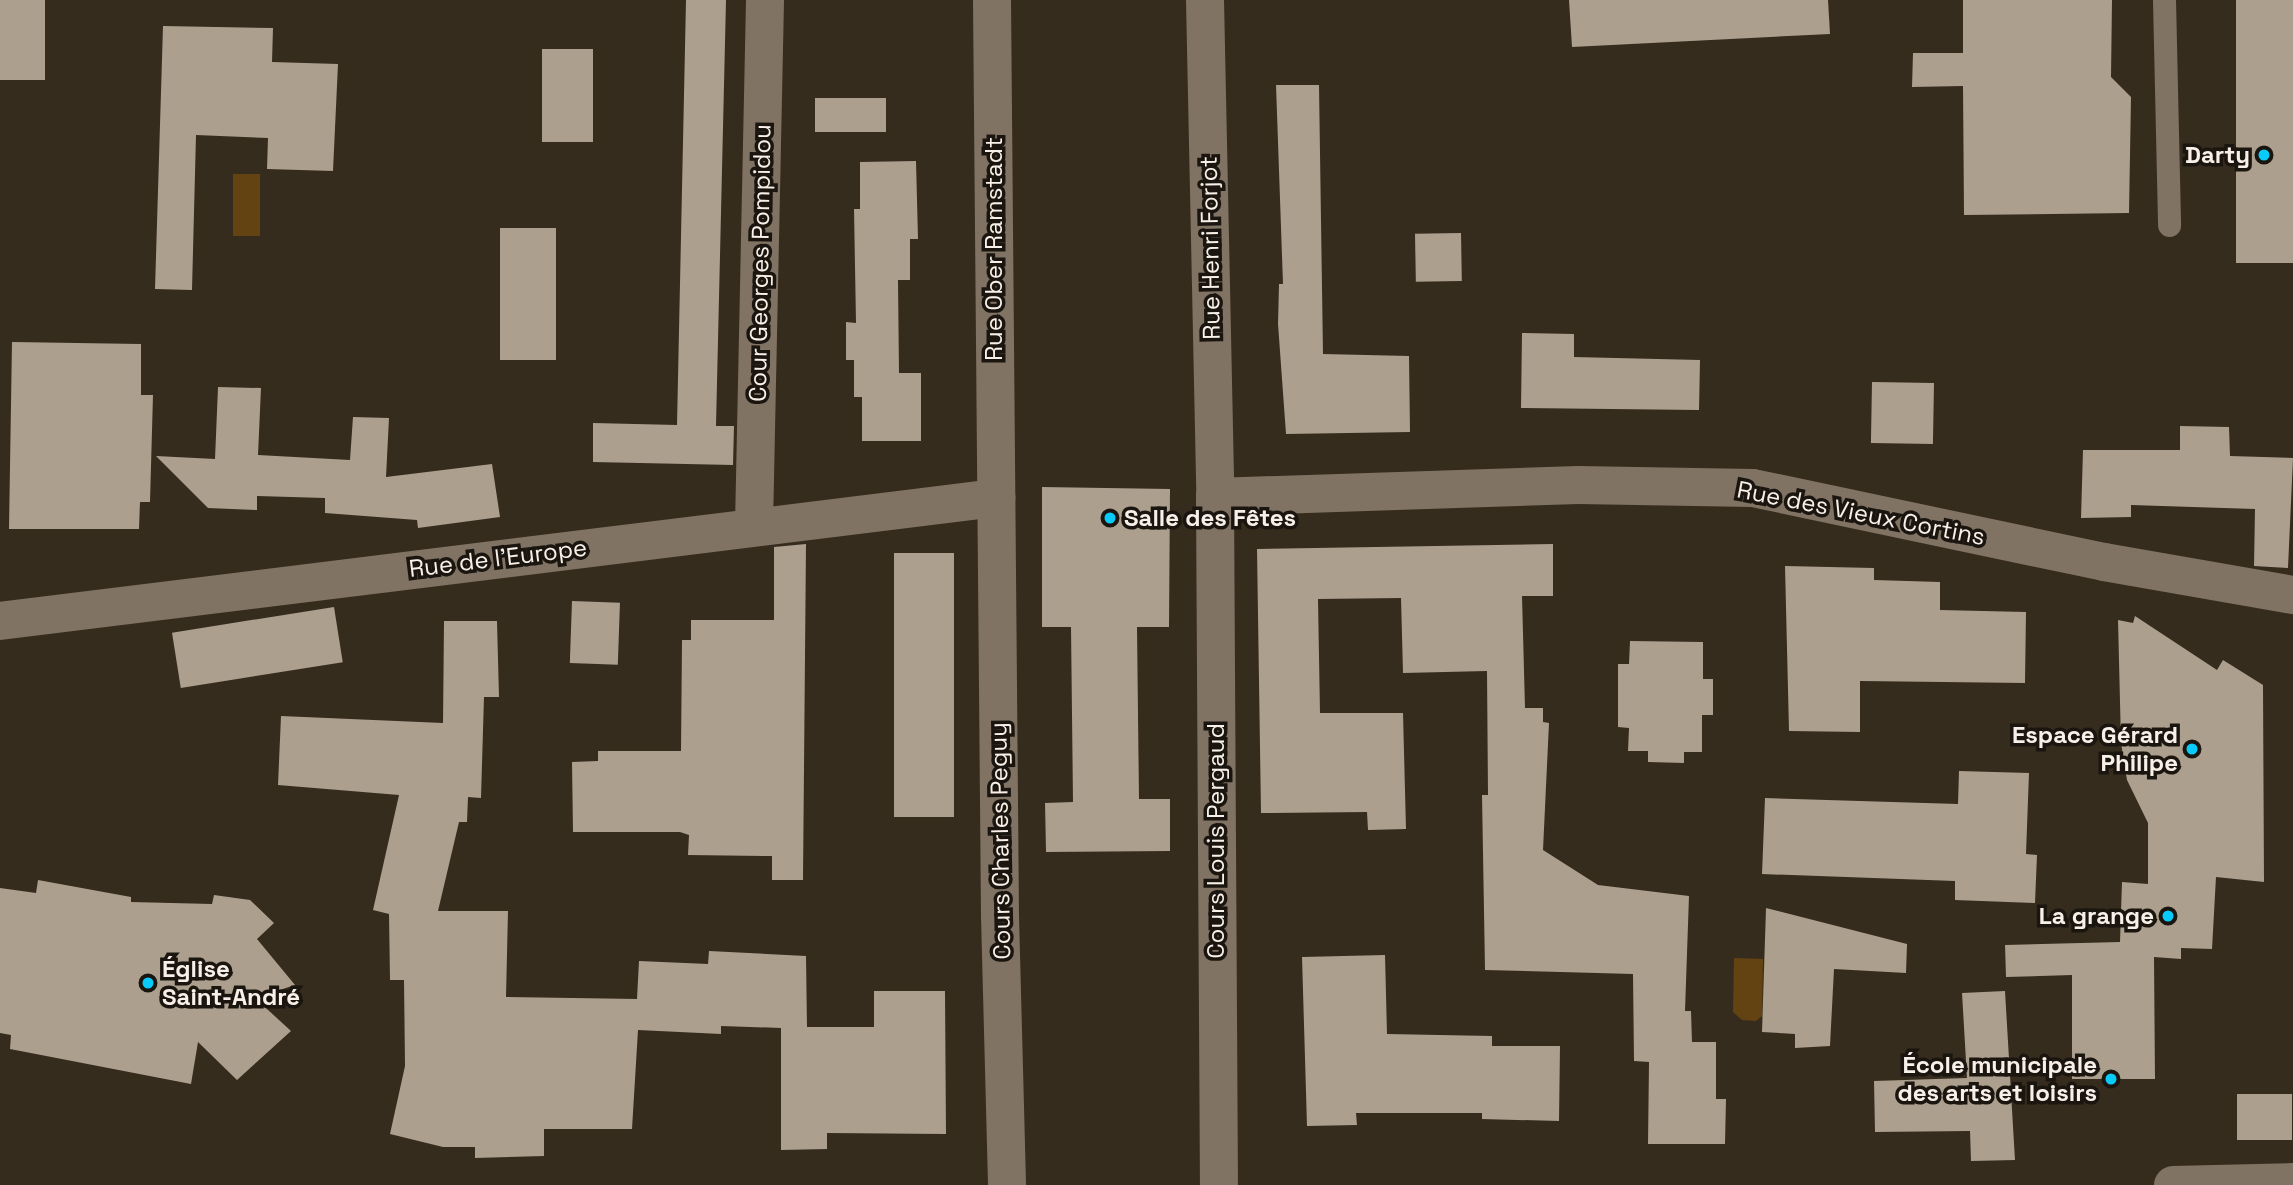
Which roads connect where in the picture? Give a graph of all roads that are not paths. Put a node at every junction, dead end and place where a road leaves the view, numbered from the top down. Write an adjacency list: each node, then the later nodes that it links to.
1 (765, 0): 8 (street, Cour Georges Pompidou)
2 (992, 0): 7 (street, Rue Ober Ramstadt)
3 (1205, 0): 6 (street, Rue Henri Forjot)
4 (2164, 0): 5 (lane)
5 (2169, 225)
6 (1215, 497): 9 (street, Rue des Vieux Cortins); 13 (street, Cours Louis Pergaud)
7 (996, 498): 8 (street, Rue de l'Europe); 12 (street, Cours Charles Peguy)
8 (754, 526): 10 (street, Rue de l'Europe)
9 (2293, 595)
10 (0, 621)
11 (2293, 1182): 14 (street)
12 (1007, 1185)
13 (1219, 1185)
14 (2189, 1185)

